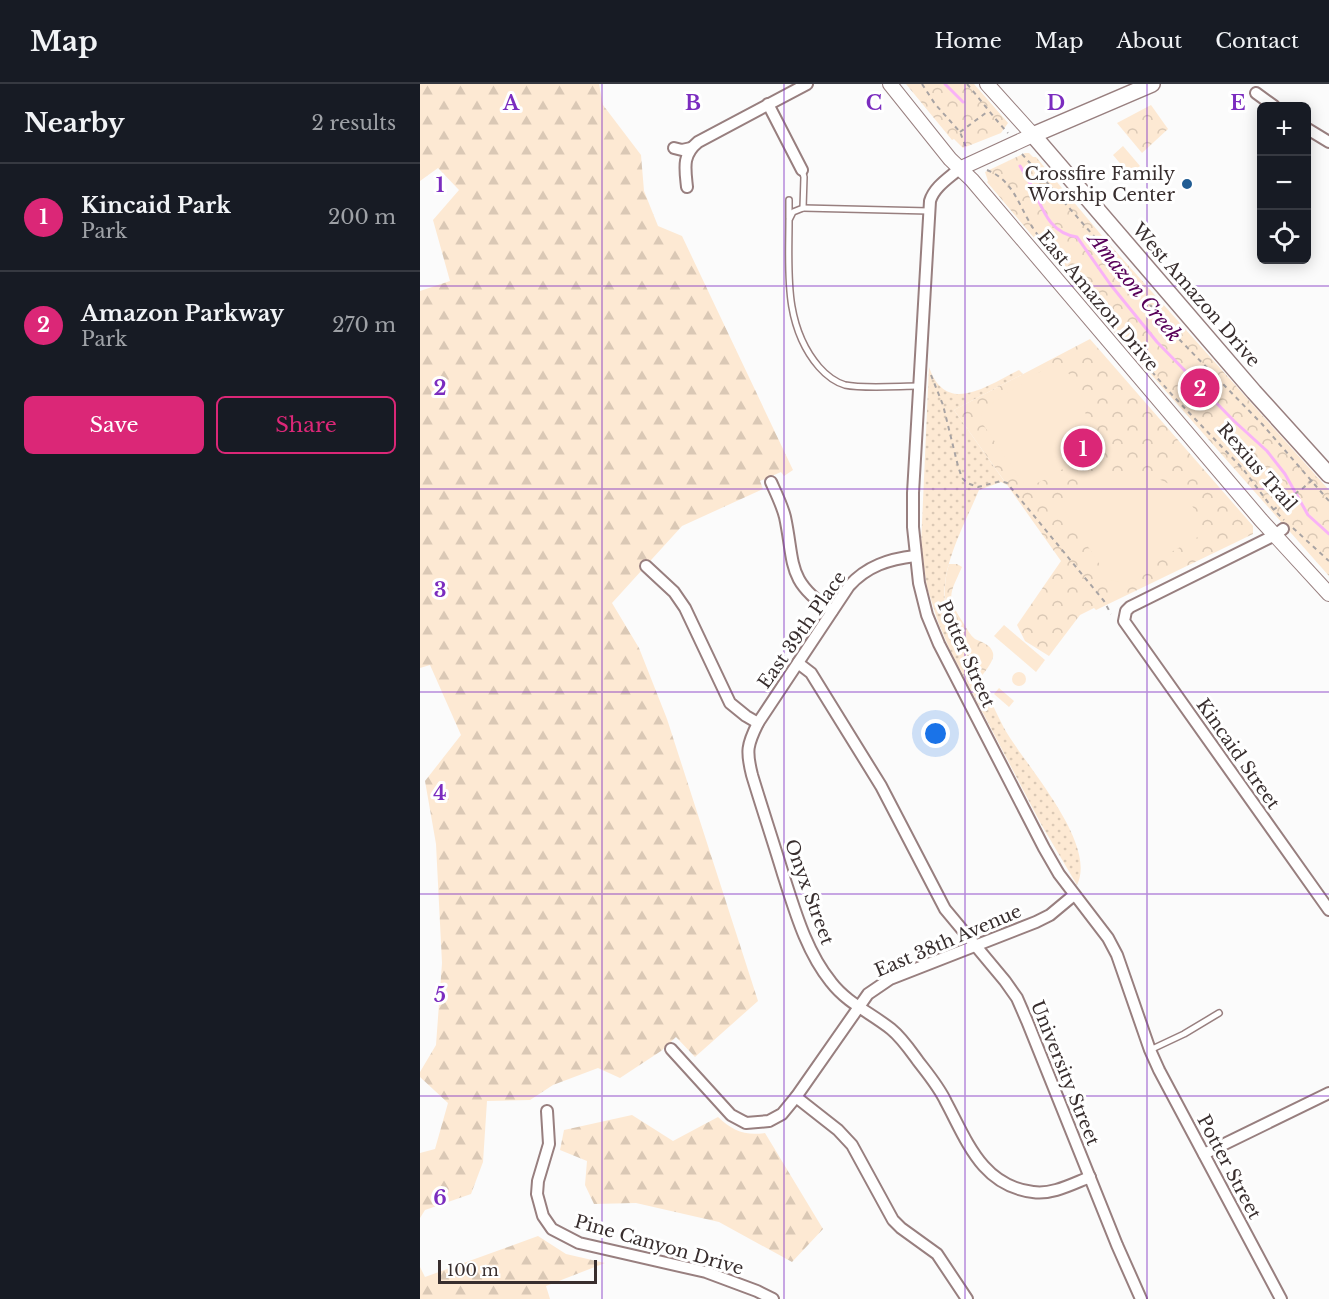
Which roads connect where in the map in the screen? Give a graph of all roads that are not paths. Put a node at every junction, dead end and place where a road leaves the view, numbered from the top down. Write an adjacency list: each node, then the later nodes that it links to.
1 (807, 84): 7 (street)
2 (890, 84): 13 (street, East Amazon Drive)
3 (987, 84): 9 (street, West Amazon Drive)
4 (1152, 84): 9 (main road)
5 (1256, 93): 6 (street)
6 (1268, 102)
7 (768, 104): 12 (street); 14 (street)
8 (1311, 131): 10 (street)
9 (1033, 135): 13 (street); 21 (main road, West Amazon Drive)
10 (1329, 142)
11 (674, 148): 12 (street)
12 (691, 148): 15 (street)
13 (959, 169): 18 (street, Potter Street); 23 (street, East Amazon Drive)
14 (802, 170): 17 (lane)
15 (687, 187)
16 (789, 200): 19 (lane)
17 (803, 208): 18 (lane); 19 (lane)
18 (929, 211): 20 (street, Potter Street)
19 (789, 220): 20 (lane)
20 (920, 386): 24 (street, Potter Street)
21 (1322, 476)
22 (771, 482): 27 (street)
23 (1284, 528): 26 (street, East Amazon Drive); 31 (street, Kincaid Street)
24 (915, 556): 27 (street, East 39th Place); 30 (street, Potter Street)
25 (646, 566): 29 (street)
26 (1329, 594)
27 (832, 611): 28 (street, East 39th Place)
28 (798, 663): 29 (street, East 39th Place); 32 (street, University Street)
29 (758, 723): 33 (street, Onyx Street)
30 (1074, 895): 32 (street, East 38th Avenue); 36 (street, Potter Street)
31 (1329, 910)
32 (974, 946): 33 (street, East 38th Avenue); 41 (street, University Street)
33 (858, 1006): 38 (street, East 38th Avenue); 41 (street, Onyx Street)
34 (1219, 1013): 36 (lane)
35 (671, 1049): 38 (street, East 38th Avenue)
36 (1150, 1050): 40 (street, Potter Street)
37 (1329, 1092): 40 (street)
38 (796, 1098): 43 (street)
39 (548, 1111): 42 (street, Pine Canyon Drive)
40 (1204, 1154): 45 (street, Potter Street)
41 (1089, 1177): 44 (street, University Street)
42 (773, 1299)
43 (967, 1299)
44 (1142, 1299)
45 (1281, 1299)

